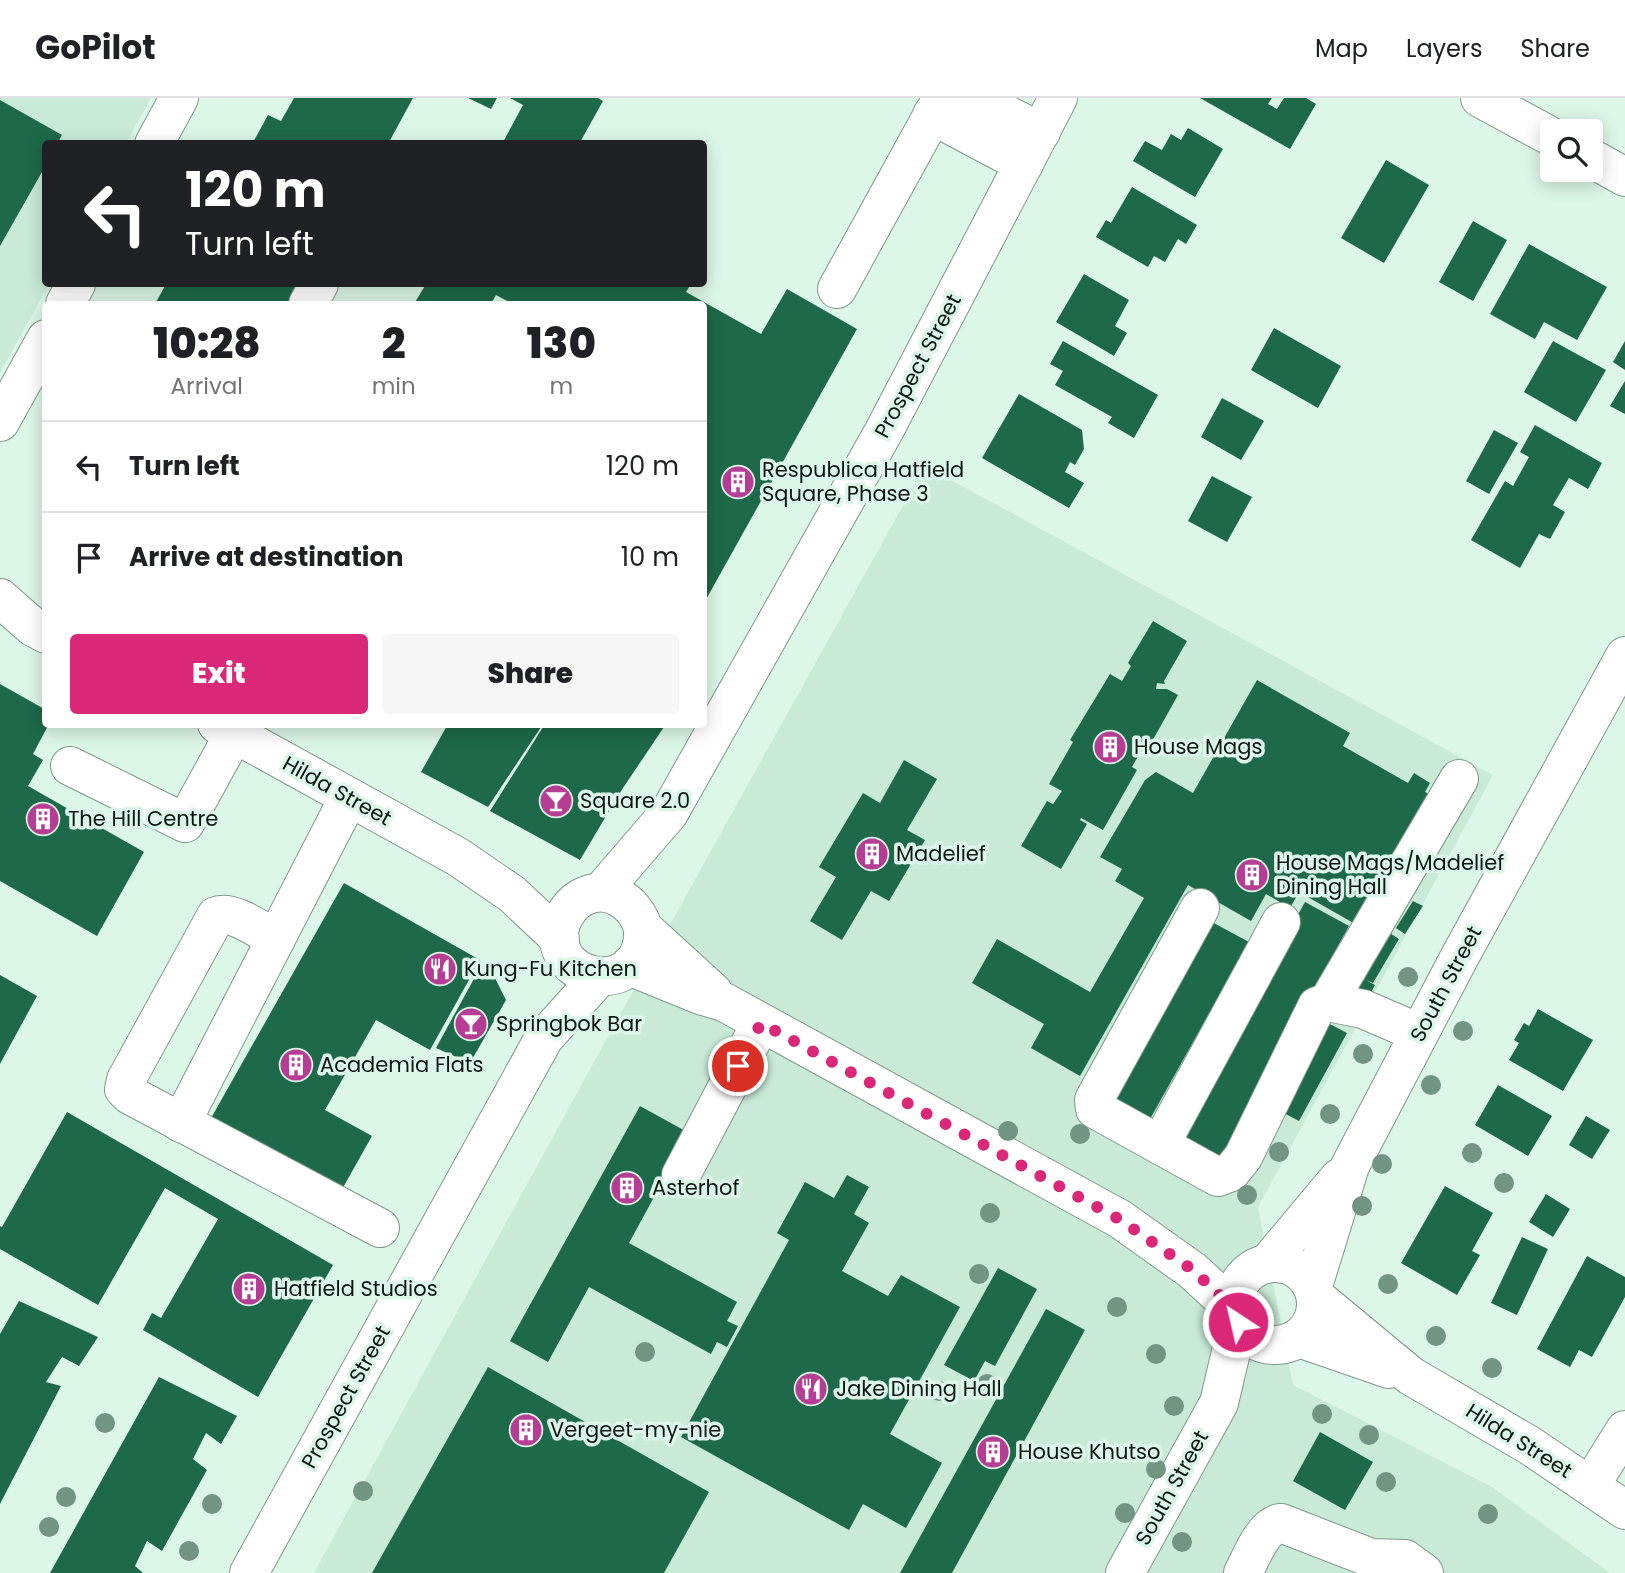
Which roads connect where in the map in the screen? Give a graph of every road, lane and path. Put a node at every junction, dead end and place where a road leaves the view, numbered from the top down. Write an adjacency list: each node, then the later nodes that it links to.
1 (179, 98): 7 (street)
2 (973, 98): 8 (street)
3 (1058, 98): 8 (street, Prospect Street)
4 (1488, 100): 6 (street)
5 (937, 106): 8 (street); 11 (street)
6 (1540, 130)
7 (156, 140)
8 (1032, 148): 21 (street, Prospect Street)
9 (1603, 165): 10 (street)
10 (1625, 177)
11 (837, 289)
12 (42, 347): 13 (street)
13 (0, 422)
14 (0, 598): 15 (street)
15 (26, 628)
16 (1625, 656): 33 (street, South Street)
17 (225, 729): 18 (street); 20 (street, Hilda Street)
18 (70, 766)
19 (1459, 779): 30 (street)
20 (349, 797): 22 (street, Hilda Street); 27 (street)
21 (668, 813): 23 (street, Prospect Street); 25 (street, Prospect Street)
22 (458, 857): 23 (street, Hilda Street); 28 (street, Hilda Street)
23 (591, 895): 25 (street); 28 (street)
24 (1200, 908): 36 (street)
25 (639, 919): 29 (street); 31 (street)
26 (1281, 922): 36 (street)
27 (276, 939): 35 (street); 35 (street)
28 (561, 946): 29 (street); 34 (street, Prospect Street)
29 (614, 971): 31 (street); 34 (street, Prospect Street)
30 (1328, 1002): 33 (street); 36 (street)
31 (724, 1003): 32 (street)
32 (761, 1023): 38 (street); 39 (street)
33 (1419, 1033): 37 (street, South Street)
34 (544, 1038): 51 (street, Prospect Street)
35 (181, 1123): 40 (street)
36 (1160, 1145)
37 (1350, 1166): 41 (street, South Street); 42 (street, South Street)
38 (681, 1175)
39 (1119, 1219): 41 (street); 43 (street)
40 (380, 1228)
41 (1261, 1266): 42 (street); 43 (street)
42 (1315, 1292): 44 (street); 45 (street, Hilda Street)
43 (1236, 1316): 44 (street); 46 (street, South Street)
44 (1290, 1342): 45 (street, Hilda Street); 46 (street, South Street)
45 (1411, 1376): 48 (street, Hilda Street)
46 (1219, 1403): 52 (street, South Street)
47 (1625, 1430): 48 (street)
48 (1590, 1486): 49 (street, Hilda Street)
49 (1625, 1510)
50 (1365, 1566): 53 (street); 54 (street)
51 (249, 1573)
52 (1125, 1573)
53 (1243, 1573)
54 (1424, 1573)

